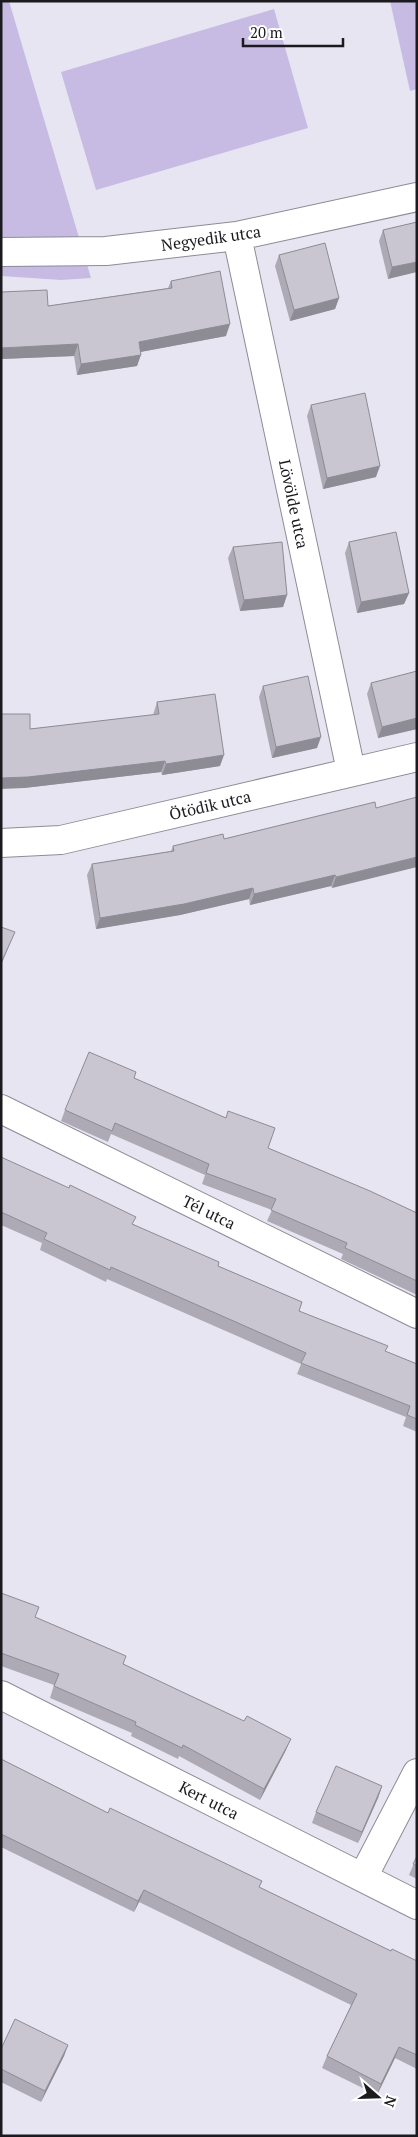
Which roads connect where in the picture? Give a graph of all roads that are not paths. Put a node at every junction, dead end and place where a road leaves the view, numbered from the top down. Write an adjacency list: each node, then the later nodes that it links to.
1 (417, 197): 2 (street, Negyedik utca)
2 (236, 236): 3 (street, Negyedik utca); 5 (street, Lövölde utca)
3 (1, 252)
4 (417, 757): 5 (street, Ötödik utca)
5 (351, 771): 6 (street, Ötödik utca)
6 (1, 843)
7 (1, 1109): 8 (street, Tél utca)
8 (417, 1314)
9 (1, 1695): 11 (street, Kert utca)
10 (417, 1773): 11 (street)
11 (363, 1877): 12 (street, Kert utca)
12 (417, 1905)

